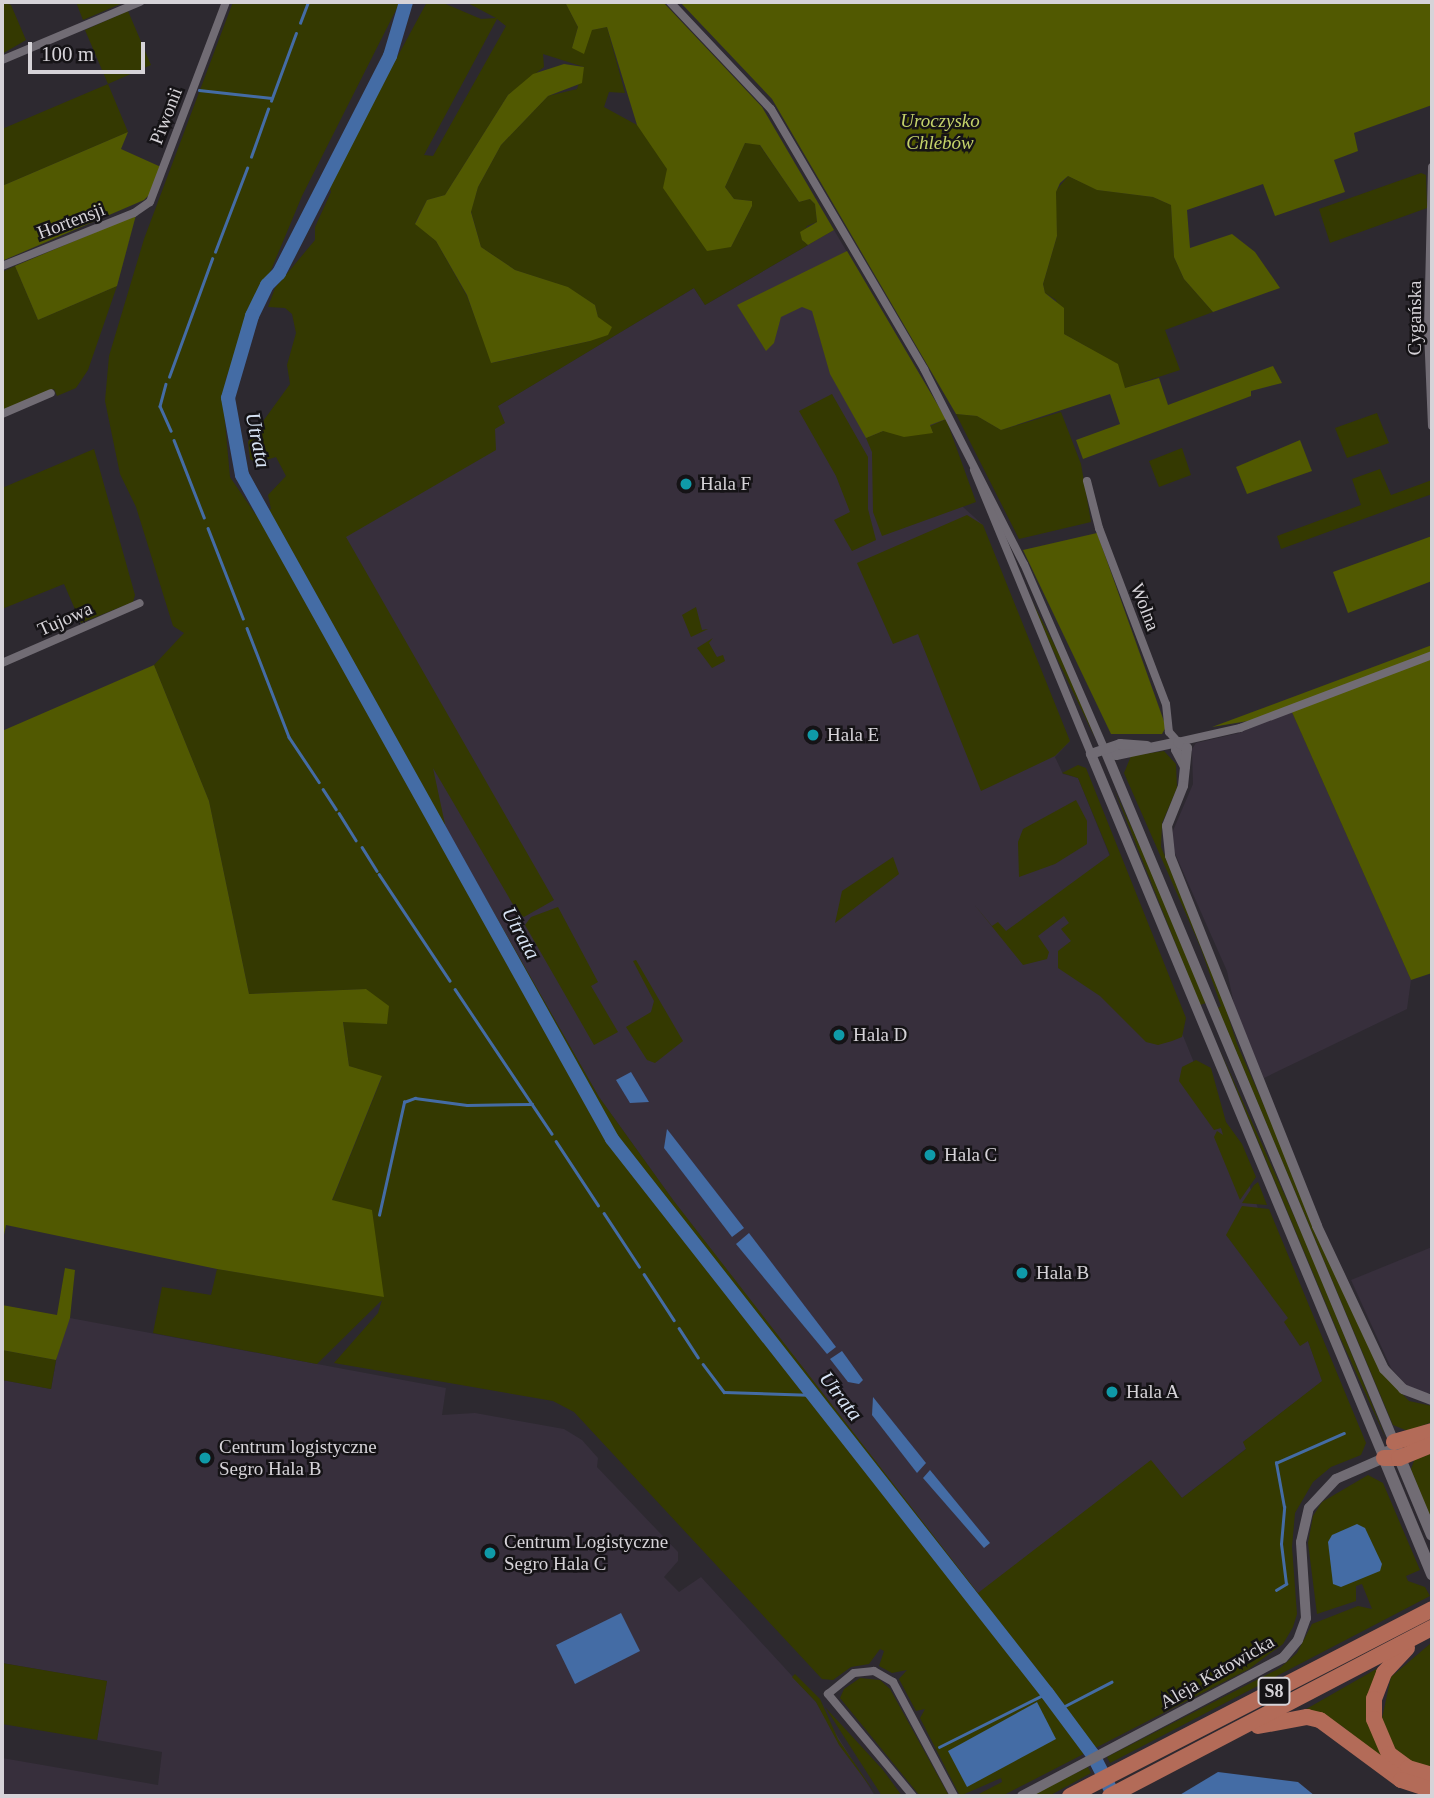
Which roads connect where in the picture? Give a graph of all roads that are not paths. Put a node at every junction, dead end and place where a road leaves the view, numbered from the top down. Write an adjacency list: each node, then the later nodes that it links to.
1 (140, 2): 4 (street)
2 (226, 2): 6 (street, Piwonii)
3 (670, 2): 14 (street)
4 (2, 60)
5 (1431, 167): 7 (street, Cygańska)
6 (150, 201): 8 (street, Hortensji)
7 (1432, 230): 9 (street, Cygańska)
8 (2, 266)
9 (1431, 286): 10 (street, Cygańska)
10 (1431, 356): 13 (street, Cygańska)
11 (51, 393): 12 (street)
12 (2, 414)
13 (1432, 426)
14 (974, 467): 20 (street); 21 (street)
15 (1087, 481): 19 (street, Wolna)
16 (140, 603): 18 (street, Tujowa)
17 (1432, 655): 19 (street)
18 (2, 663)
19 (1178, 742): 20 (street); 22 (street)
20 (1105, 750): 21 (street); 24 (street)
21 (1091, 754): 26 (street)
22 (1432, 1400)
23 (1432, 1431): 24 (highway)
24 (1394, 1442): 26 (main road)
25 (1432, 1445): 26 (highway)
26 (1392, 1458): 27 (main road); 28 (main road); 37 (street, Aleja Katowicka)
27 (1432, 1535)
28 (1432, 1574)
29 (1432, 1609): 38 (highway, S8)
30 (1432, 1629): 31 (highway, S8); 32 (highway)
31 (1229, 1735): 33 (highway); 34 (highway, S8)
32 (1432, 1775)
33 (1432, 1790)
34 (1117, 1793)
35 (913, 1796): 36 (street)
36 (954, 1796)
37 (1022, 1796)
38 (1070, 1796)

